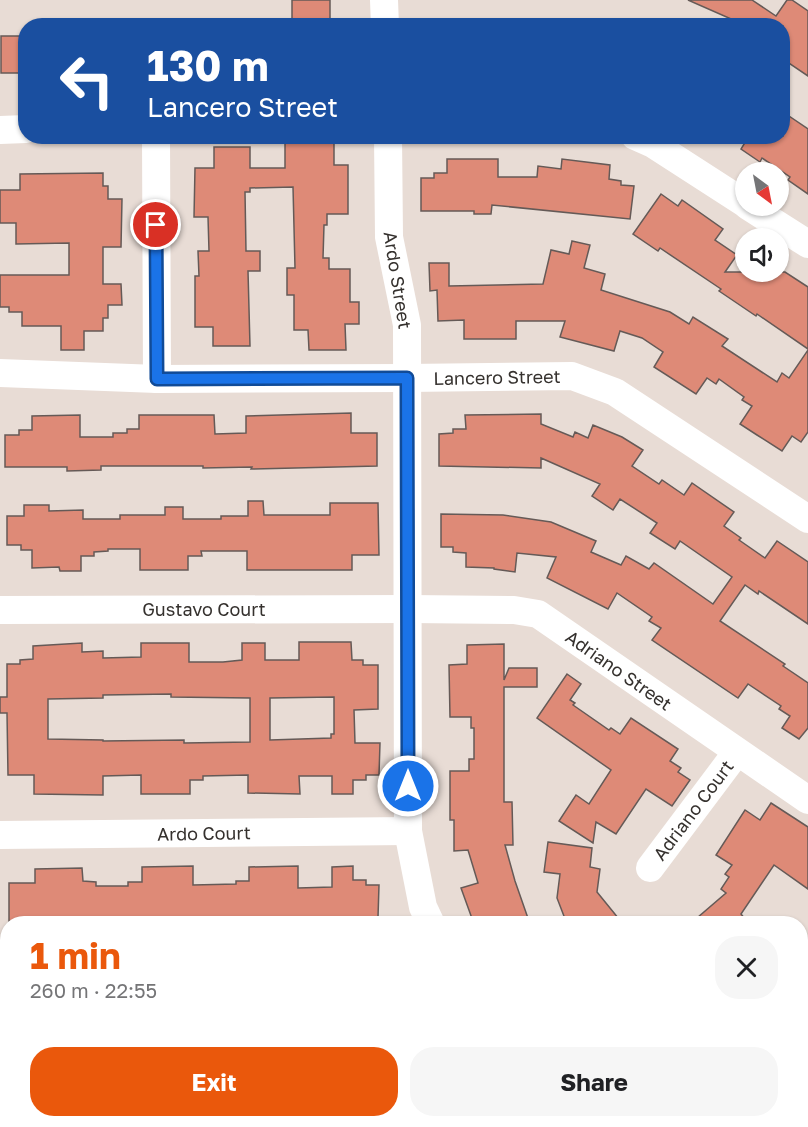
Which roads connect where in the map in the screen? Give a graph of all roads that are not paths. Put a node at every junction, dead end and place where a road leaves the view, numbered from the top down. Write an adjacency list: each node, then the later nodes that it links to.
1 (384, 0): 2 (street)
2 (385, 18)
3 (18, 129): 4 (street)
4 (0, 130)
5 (156, 144): 13 (street)
6 (388, 144): 12 (street, Ardo Street)
7 (653, 144): 8 (street)
8 (735, 197)
9 (764, 216): 10 (street)
10 (808, 244)
11 (0, 373): 13 (street, Lancero Street)
12 (407, 378): 13 (street, Lancero Street); 14 (street, Lancero Street); 15 (street, Ardo Street)
13 (157, 379)
14 (808, 519)
15 (409, 609): 16 (street, Gustavo Court); 17 (street, Adriano Street); 19 (street, Ardo Street)
16 (0, 610)
17 (736, 752): 18 (street, Adriano Street); 21 (street, Adriano Court)
18 (808, 800)
19 (408, 831): 20 (street, Ardo Court); 22 (street, Ardo Street)
20 (0, 835)
21 (650, 868)
22 (427, 916)

